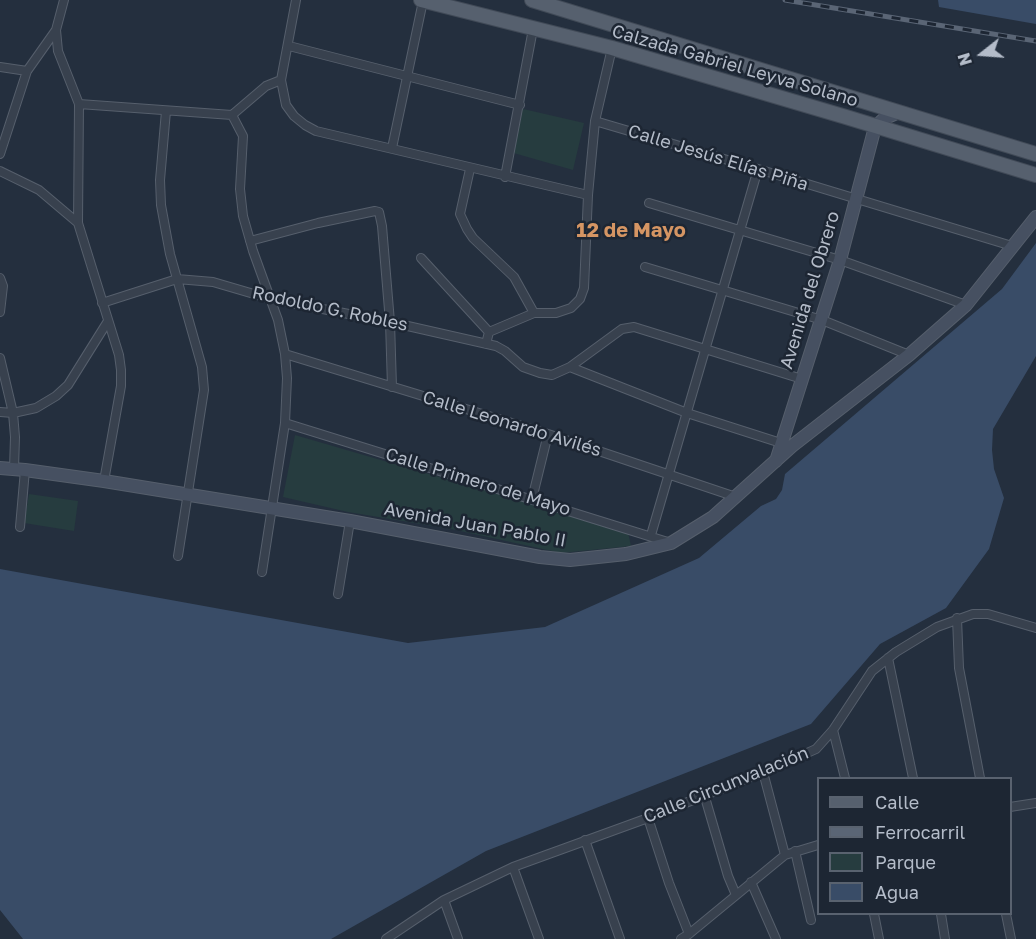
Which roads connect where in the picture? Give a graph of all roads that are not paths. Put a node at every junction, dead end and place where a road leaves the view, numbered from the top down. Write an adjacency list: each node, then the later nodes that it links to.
1 (64, 0): 5 (street)
2 (296, 0): 7 (street)
3 (422, 0): 6 (main road, Calzada Gabriel Leyva Solano); 11 (street)
4 (532, 0): 16 (main road, Calzada Gabriel Leyva Solano)
5 (56, 30): 10 (street); 13 (street)
6 (533, 30): 8 (main road, Calzada Gabriel Leyva Solano); 14 (street)
7 (289, 46): 11 (street); 12 (street)
8 (612, 48): 18 (street); 19 (main road, Calzada Gabriel Leyva Solano)
9 (0, 67): 10 (street)
10 (27, 71): 21 (street)
11 (407, 76): 14 (street); 20 (street)
12 (281, 80): 17 (street); 20 (street)
13 (79, 104): 15 (street); 32 (street)
14 (519, 105): 27 (street)
15 (166, 111): 17 (street); 40 (street)
16 (899, 112): 19 (main road); 22 (main road, Calzada Gabriel Leyva Solano)
17 (232, 115): 34 (street)
18 (595, 121): 24 (street, Calle Jesús Elías Piña); 28 (street)
19 (875, 127): 26 (main road, Calzada Gabriel Leyva Solano); 29 (main road, Avenida del Obrero)
20 (392, 148): 23 (street)
21 (0, 154)
22 (1036, 154)
23 (470, 168): 27 (street); 46 (street)
24 (758, 169): 29 (street, Calle Jesús Elías Piña); 33 (street)
25 (0, 171): 32 (street)
26 (1036, 175)
27 (505, 177): 28 (street)
28 (588, 195): 46 (street)
29 (856, 200): 35 (street, Calle Jesús Elías Piña); 37 (main road, Avenida del Obrero)
30 (649, 203): 33 (street)
31 (1036, 217): 35 (main road, Avenida Juan Pablo II)
32 (78, 223): 43 (street)
33 (740, 231): 37 (street); 41 (street)
34 (250, 241): 42 (street); 49 (street)
35 (1012, 246): 44 (main road, Avenida Juan Pablo II)
36 (421, 258): 50 (street)
37 (840, 260): 44 (street); 47 (main road, Avenida del Obrero)
38 (645, 267): 41 (street)
39 (0, 278): 45 (street)
40 (177, 279): 42 (street, Rodoldo G. Robles); 43 (street, Rodoldo G. Robles); 69 (street)
41 (723, 290): 47 (street); 52 (street)
42 (271, 298): 49 (street, Rodoldo G. Robles); 53 (street)
43 (102, 303): 48 (street)
44 (966, 305): 54 (main road, Avenida Juan Pablo II)
45 (0, 312)
46 (534, 313): 50 (street)
47 (822, 320): 54 (street); 57 (main road, Avenida del Obrero)
48 (108, 321): 60 (street); 68 (street)
49 (390, 322): 51 (street, Rodoldo G. Robles); 58 (street)
50 (489, 332): 51 (street)
51 (486, 344): 56 (street, Rodoldo G. Robles)
52 (705, 350): 56 (street); 57 (street); 61 (street)
53 (285, 354): 58 (street, Calle Leonardo Avilés); 62 (street)
54 (909, 355): 64 (main road, Avenida Juan Pablo II)
55 (0, 358): 60 (street)
56 (570, 367): 61 (street)
57 (802, 380): 64 (main road, Avenida del Obrero)
58 (392, 387): 63 (street, Calle Leonardo Avilés)
59 (0, 412): 60 (street)
60 (13, 413): 66 (street)
61 (687, 413): 64 (street); 67 (street)
62 (285, 423): 71 (street, Calle Primero de Mayo); 72 (street)
63 (548, 434): 67 (street, Calle Leonardo Avilés); 71 (street)
64 (787, 445): 70 (main road, Avenida Juan Pablo II)
65 (0, 468): 66 (main road, Avenida Juan Pablo II)
66 (19, 469): 68 (main road, Avenida Juan Pablo II); 74 (street)
67 (668, 474): 70 (street, Calle Leonardo Avilés); 75 (street)
68 (104, 481): 69 (main road, Avenida Juan Pablo II)
69 (189, 495): 72 (main road, Avenida Juan Pablo II); 77 (street)
70 (736, 497): 76 (main road, Avenida Juan Pablo II)
71 (532, 498): 75 (street, Calle Primero de Mayo)
72 (271, 509): 73 (main road, Avenida Juan Pablo II); 78 (street)
73 (350, 521): 76 (main road, Avenida Juan Pablo II); 79 (street)
74 (20, 526)
75 (651, 536): 76 (street, Calle Primero de Mayo)
76 (671, 543)
77 (178, 556)
78 (262, 572)
79 (338, 594)
80 (957, 618): 81 (street, Calle Circunvalación); 82 (street, Calle Circunvalación); 87 (street)
81 (1036, 628)
82 (888, 658): 83 (street, Calle Circunvalación); 86 (street)
83 (833, 730): 84 (street, Calle Circunvalación); 85 (street)
84 (763, 772): 88 (street, Calle Circunvalación); 95 (street)
85 (845, 777)
86 (913, 777)
87 (980, 777)
88 (704, 794): 91 (street, Calle Circunvalación); 98 (street)
89 (1036, 803): 90 (street)
90 (1012, 807)
91 (648, 818): 92 (street, Calle Circunvalación); 104 (street)
92 (585, 840): 96 (street, Calle Circunvalación); 108 (street)
93 (817, 846): 94 (street)
94 (795, 851): 95 (street); 103 (street)
95 (785, 855): 97 (street)
96 (513, 867): 99 (street, Calle Circunvalación); 107 (street)
97 (751, 882): 98 (street); 110 (street)
98 (736, 895): 104 (street)
99 (444, 900): 105 (street, Calle Circunvalación); 106 (street)
100 (874, 915): 111 (street)
101 (940, 915): 112 (street)
102 (1006, 915): 113 (street)
103 (811, 920)
104 (689, 934): 109 (street)
105 (386, 939)
106 (458, 939)
107 (539, 939)
108 (620, 939)
109 (681, 939)
110 (776, 939)
111 (879, 939)
112 (945, 939)
113 (1011, 939)

